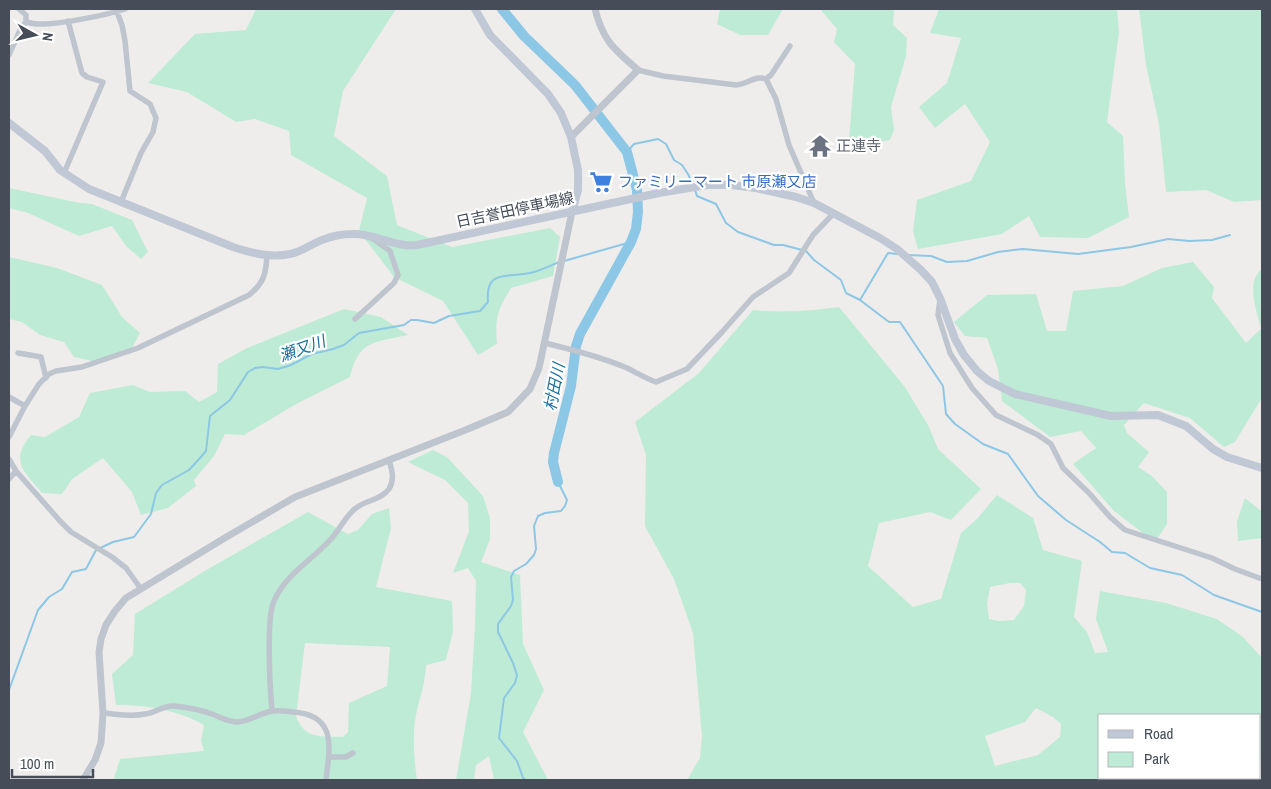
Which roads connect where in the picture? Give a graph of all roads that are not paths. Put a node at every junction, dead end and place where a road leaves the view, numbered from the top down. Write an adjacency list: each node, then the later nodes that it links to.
1 (19, 9): 7 (street)
2 (125, 9): 5 (street)
3 (475, 9): 13 (main road)
4 (595, 9): 10 (street)
5 (117, 12): 6 (street); 15 (street)
6 (68, 21): 7 (street); 14 (street)
7 (26, 22): 9 (street)
8 (790, 46): 11 (street)
9 (9, 55)
10 (638, 70): 11 (street); 13 (street)
11 (766, 79): 16 (street)
12 (9, 123): 14 (main road, 日吉誉田停車場線)
13 (571, 137): 17 (main road)
14 (64, 173): 15 (main road, 日吉誉田停車場線)
15 (121, 202): 20 (main road, 日吉誉田停車場線)
16 (814, 203): 17 (main road, 日吉誉田停車場線); 18 (main road, 日吉誉田停車場線)
17 (572, 212): 19 (main road, 日吉誉田停車場線); 23 (street)
18 (833, 214): 21 (main road, 日吉誉田停車場線); 23 (street)
19 (367, 235): 20 (main road, 日吉誉田停車場線); 22 (street)
20 (267, 255): 25 (street)
21 (940, 298): 31 (main road, 日吉誉田停車場線); 34 (street)
22 (355, 319)
23 (545, 343): 30 (street)
24 (18, 353): 25 (street)
25 (46, 378): 27 (street)
26 (9, 397): 27 (street)
27 (25, 406): 28 (street)
28 (9, 437)
29 (9, 460): 32 (street)
30 (389, 460): 35 (street); 36 (street)
31 (1262, 468)
32 (16, 471): 33 (street); 35 (street)
33 (9, 479)
34 (1262, 578)
35 (141, 589): 37 (street)
36 (272, 710): 37 (street); 39 (street)
37 (103, 712): 40 (street)
38 (353, 753): 39 (street)
39 (329, 757): 41 (street)
40 (83, 780)
41 (326, 780)

